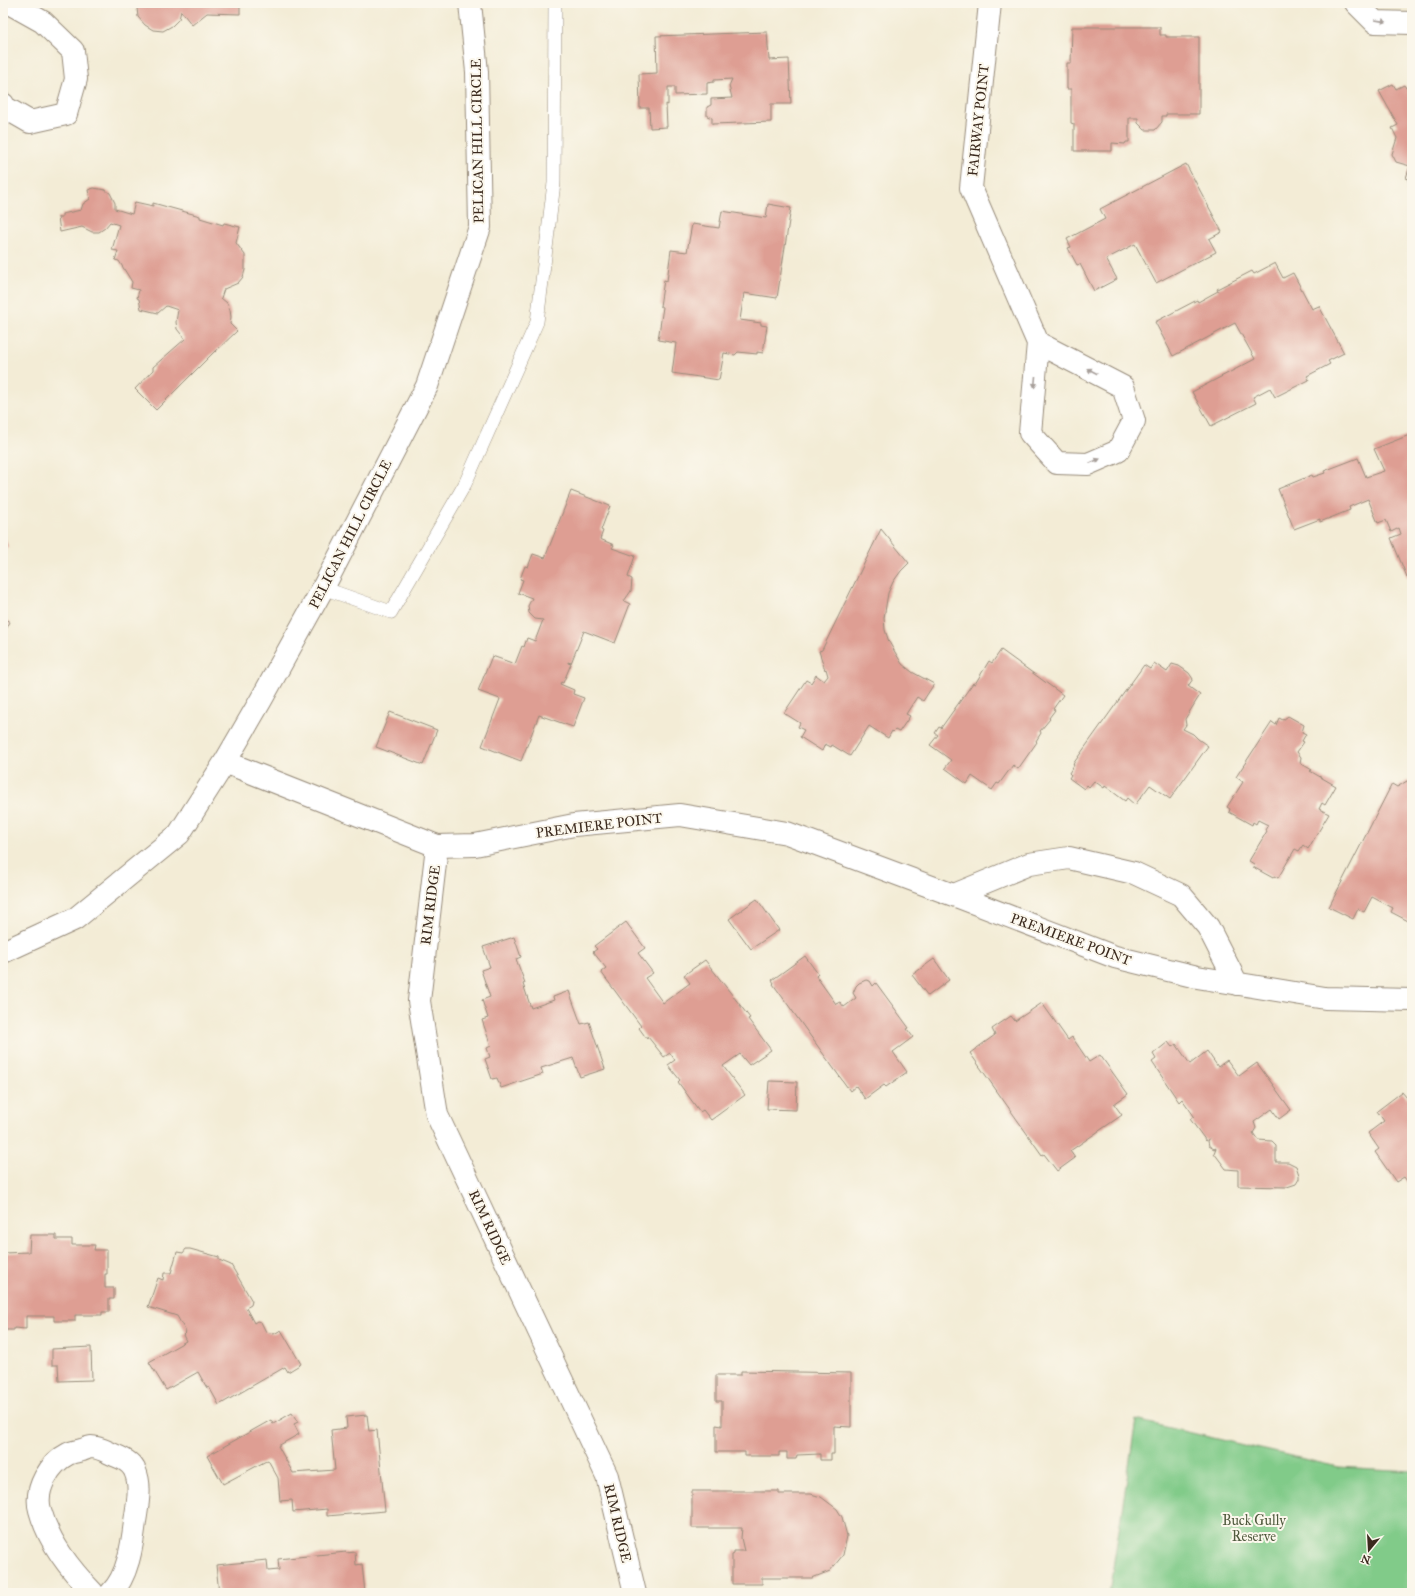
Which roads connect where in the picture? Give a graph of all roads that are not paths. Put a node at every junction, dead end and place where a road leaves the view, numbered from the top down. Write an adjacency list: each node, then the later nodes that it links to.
1 (8, 3): 7 (street)
2 (470, 3): 9 (street, PELICAN HILL CIRCLE)
3 (554, 3): 9 (lane)
4 (990, 3): 8 (street, FAIRWAY POINT)
5 (1356, 3): 6 (street, one-way to 6)
6 (1412, 23)
7 (3, 104)
8 (1038, 343): 8 (street, FAIRWAY POINT, one-way to 8)
9 (323, 588): 10 (street, PELICAN HILL CIRCLE)
10 (225, 762): 11 (street, PREMIERE POINT); 13 (street, PELICAN HILL CIRCLE)
11 (438, 846): 12 (street, PREMIERE POINT); 18 (street, RIM RIDGE)
12 (954, 895): 14 (street, PREMIERE POINT); 14 (street)
13 (3, 952)
14 (1237, 984): 15 (street, PREMIERE POINT)
15 (1412, 1000)
16 (94, 1593): 17 (street)
17 (111, 1593)
18 (635, 1593)

